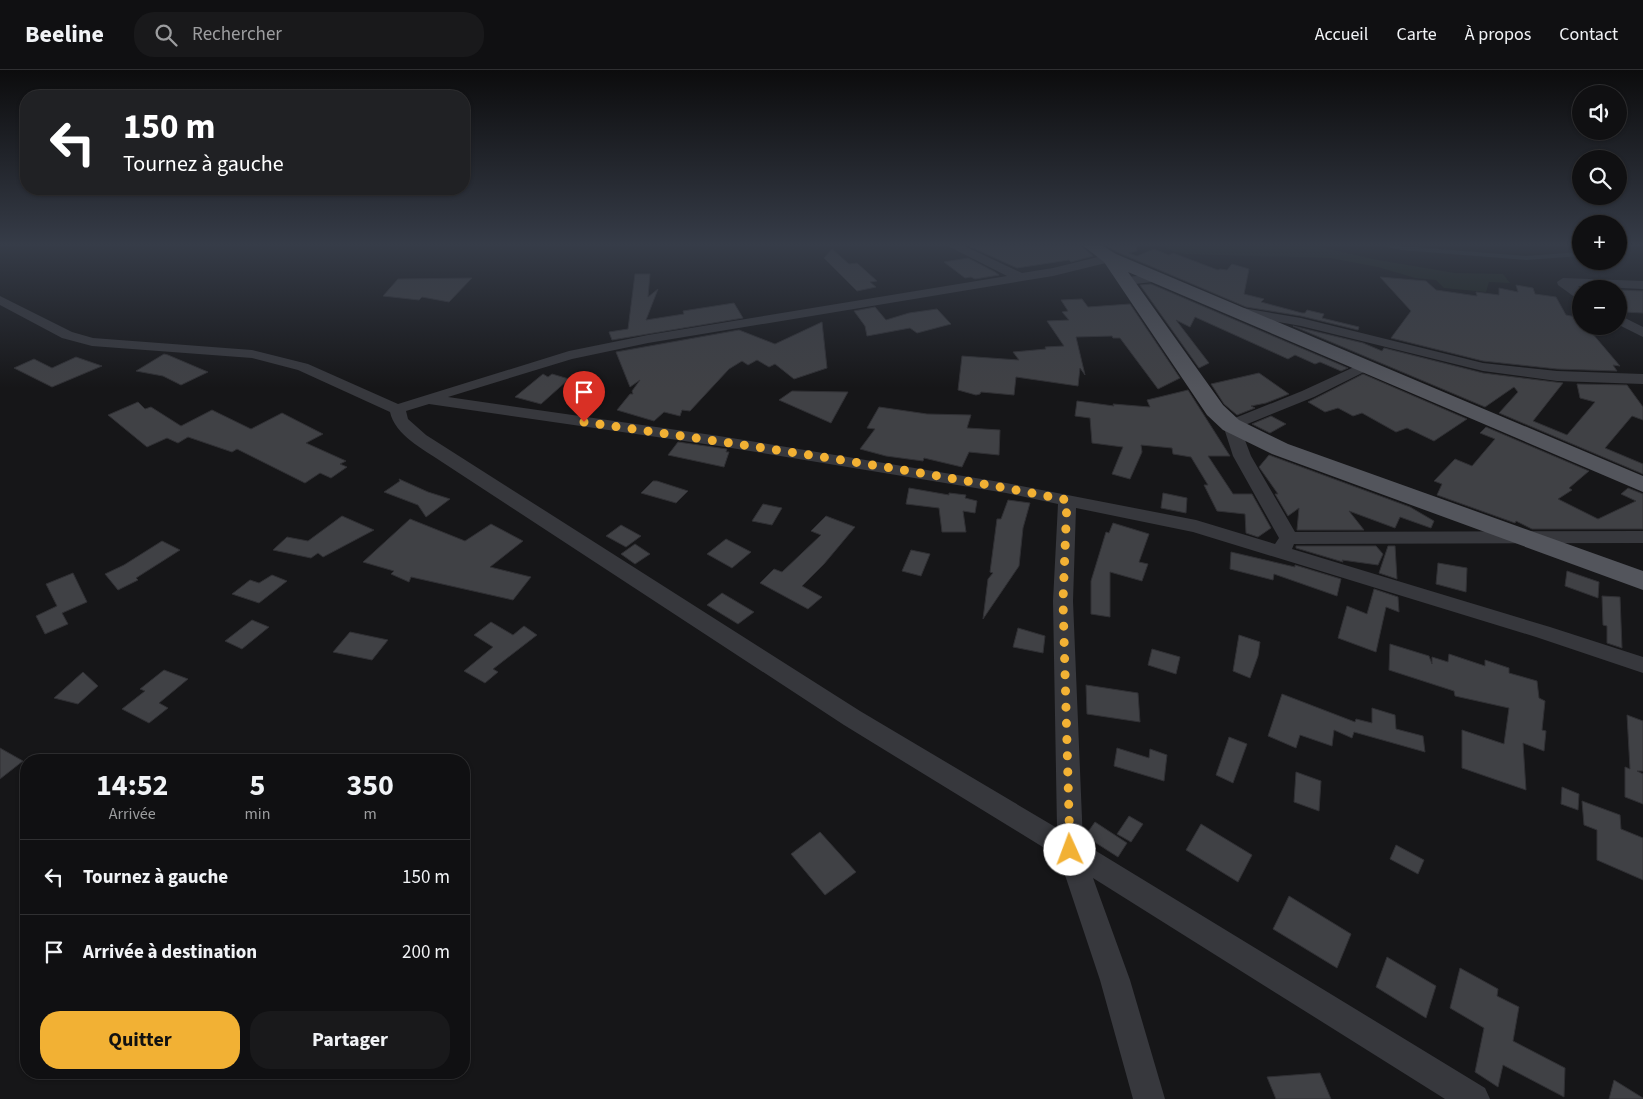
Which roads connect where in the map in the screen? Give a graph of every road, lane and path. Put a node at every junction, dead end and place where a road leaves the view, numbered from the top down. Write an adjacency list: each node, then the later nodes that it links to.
1 (931, 292): 10 (street)
2 (1132, 292): 12 (main road)
3 (1190, 292): 5 (main road)
4 (0, 300): 11 (street)
5 (1237, 311): 8 (main road); 9 (street)
6 (1627, 324): 7 (street)
7 (1643, 333)
8 (1365, 366): 12 (street); 13 (main road)
9 (1643, 379)
10 (430, 399): 11 (street); 14 (street)
11 (397, 410): 20 (street)
12 (1231, 425): 15 (main road); 17 (street)
13 (1643, 485)
14 (1067, 500): 17 (street); 20 (street)
15 (1517, 536): 16 (street); 17 (street); 18 (main road)
16 (1643, 537)
17 (1284, 545): 19 (street)
18 (1643, 581)
19 (1643, 665)
20 (1070, 850): 21 (street); 22 (street)
21 (1149, 1099)
22 (1474, 1099)

